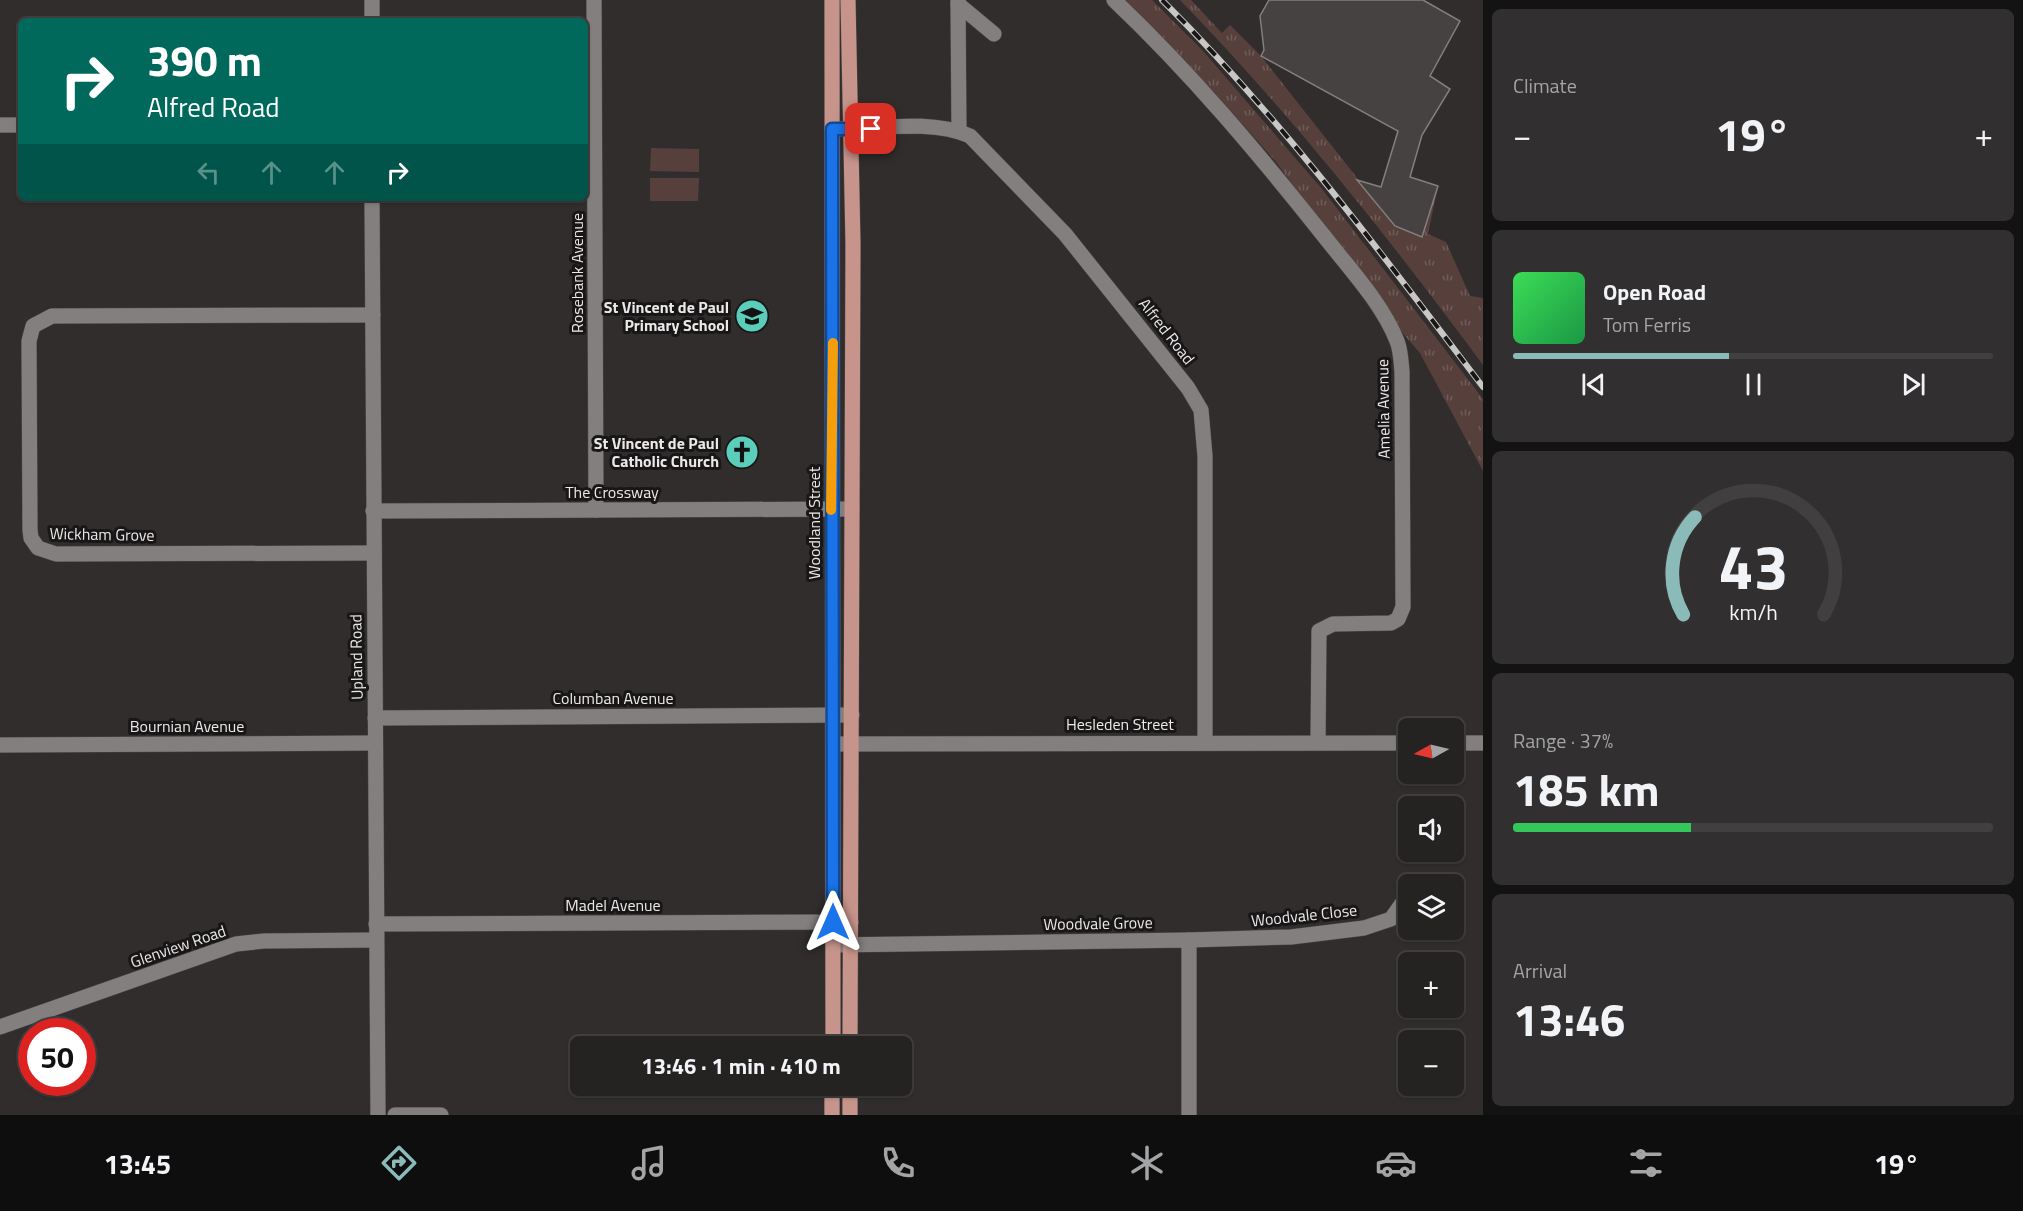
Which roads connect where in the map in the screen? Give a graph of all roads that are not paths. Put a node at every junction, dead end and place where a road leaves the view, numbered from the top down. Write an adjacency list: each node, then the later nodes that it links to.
1 (372, 0): 7 (street)
2 (594, 0): 18 (street, Rosebank Avenue)
3 (832, 0): 11 (main road, Woodland Street)
4 (848, 0): 12 (main road)
5 (1114, 0): 25 (street, Amelia Avenue)
6 (958, 2): 8 (street); 13 (street)
7 (372, 18)
8 (994, 34)
9 (0, 125): 10 (street)
10 (18, 125)
11 (832, 129): 12 (street, Alfred Road); 16 (main road, Woodland Street)
12 (849, 129): 13 (street, Alfred Road); 17 (main road)
13 (959, 131): 24 (street, Alfred Road)
14 (372, 201): 15 (street, Upland Road)
15 (373, 315): 19 (street, Upland Road); 20 (street, Wickham Grove)
16 (831, 509): 17 (street, The Crossway); 18 (street, The Crossway); 21 (main road, Woodland Street)
17 (852, 509): 22 (main road)
18 (596, 510): 19 (street, The Crossway)
19 (373, 511): 20 (street, Upland Road)
20 (373, 553): 23 (street, Upland Road)
21 (832, 715): 22 (street, Columban Avenue); 23 (street, Columban Avenue); 30 (main road, Woodland Street)
22 (852, 715): 31 (main road)
23 (375, 718): 26 (street, Upland Road)
24 (1206, 742): 25 (street, Hesleden Street); 31 (street, Hesleden Street)
25 (1318, 742): 27 (street, Hesleden Street)
26 (375, 743): 32 (street, Bournian Avenue); 36 (street, Upland Road)
27 (1398, 743)
28 (1464, 743): 29 (street)
29 (1483, 743)
30 (833, 744): 31 (street, Hesleden Street); 34 (main road, Woodland Street)
31 (851, 744): 35 (main road)
32 (0, 745)
33 (1398, 908): 38 (street, Woodvale Close)
34 (833, 922): 35 (street, Madel Avenue); 36 (street, Madel Avenue); 39 (main road, Woodland Street)
35 (851, 922): 40 (main road)
36 (376, 924): 37 (street, Upland Road)
37 (376, 940): 41 (street, Glenview Road); 46 (street, Upland Road)
38 (1189, 940): 40 (street, Woodvale Grove); 51 (street)
39 (833, 945): 40 (street, Woodvale Grove); 42 (main road, Woodland Street)
40 (851, 945): 43 (main road)
41 (0, 1027)
42 (833, 1036)
43 (850, 1036)
44 (832, 1096): 49 (main road)
45 (850, 1096): 50 (main road)
46 (378, 1115)
47 (395, 1115): 48 (street)
48 (441, 1115)
49 (832, 1115)
50 (850, 1115)
51 (1189, 1115)

